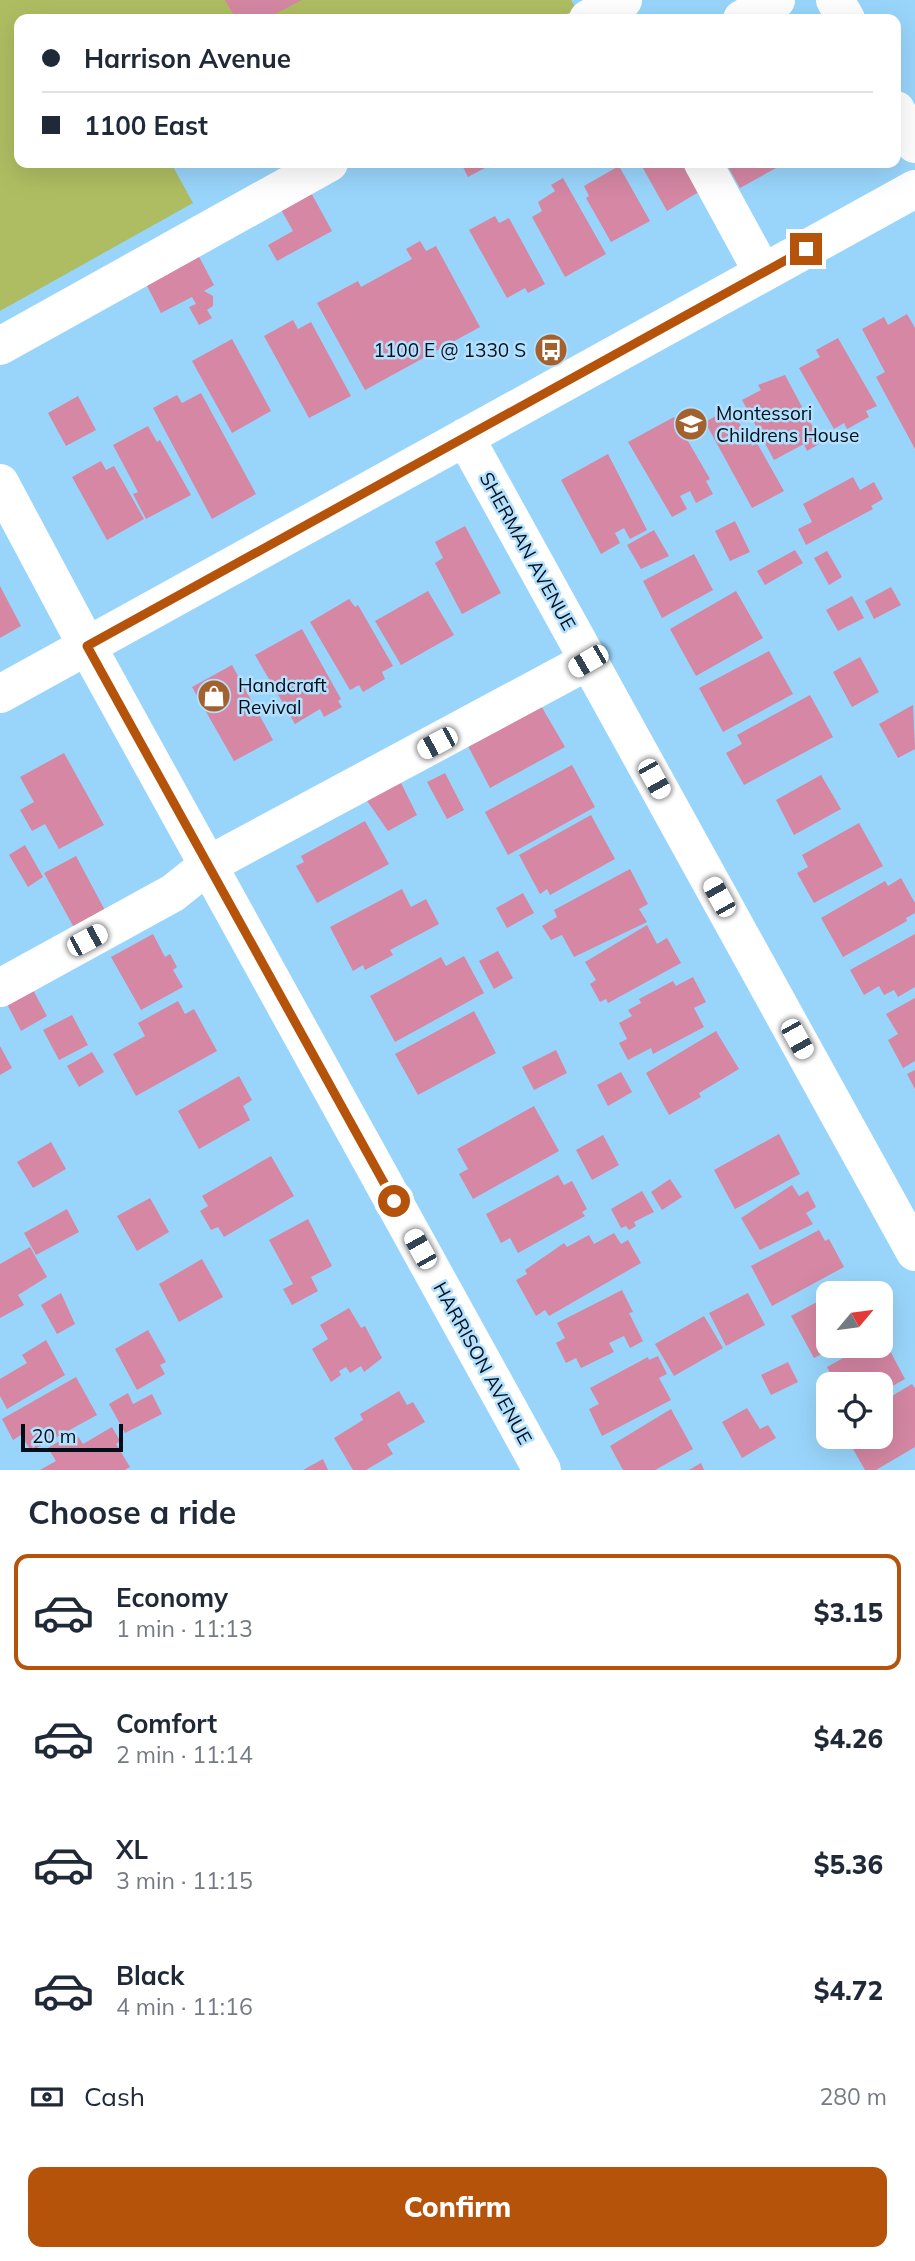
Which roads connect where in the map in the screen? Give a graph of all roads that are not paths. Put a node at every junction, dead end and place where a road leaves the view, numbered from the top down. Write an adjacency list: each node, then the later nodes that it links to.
1 (623, 0): 3 (street)
2 (776, 0): 4 (street)
3 (597, 14)
4 (751, 14)
5 (901, 119): 6 (street)
6 (915, 144)
7 (320, 168): 11 (street)
8 (705, 168): 10 (street)
9 (915, 189): 10 (street)
10 (762, 273): 12 (street)
11 (0, 345)
12 (465, 437): 14 (street); 15 (street, SHERMAN AVENUE)
13 (0, 483): 14 (street, HARRISON AVENUE)
14 (87, 646): 16 (street); 17 (street, HARRISON AVENUE)
15 (588, 661): 17 (street); 19 (street, SHERMAN AVENUE)
16 (0, 694)
17 (208, 865): 18 (street); 20 (street, HARRISON AVENUE)
18 (0, 988)
19 (915, 1252)
20 (542, 1470)

